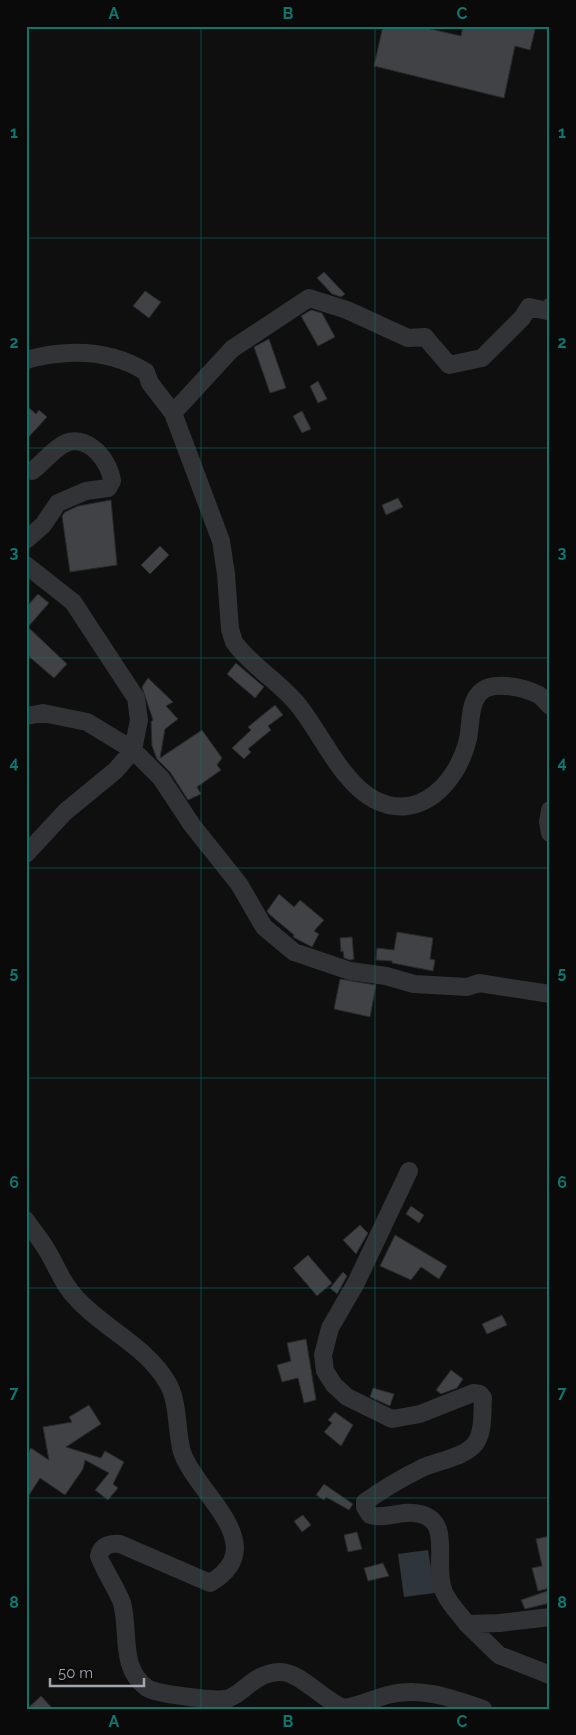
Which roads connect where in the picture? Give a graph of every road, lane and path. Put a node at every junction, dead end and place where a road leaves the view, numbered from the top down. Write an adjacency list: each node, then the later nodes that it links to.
1 (550, 307): 3 (street)
2 (26, 360): 3 (street)
3 (173, 413): 7 (street)
4 (32, 471): 5 (street)
5 (26, 540)
6 (26, 565): 9 (street)
7 (550, 706)
8 (26, 716): 9 (street)
9 (134, 750): 12 (street); 13 (street)
10 (550, 810): 11 (street)
11 (550, 833)
12 (26, 854)
13 (550, 994)
14 (409, 1171): 17 (street)
15 (26, 1220): 19 (street)
16 (550, 1617): 17 (street)
17 (467, 1624): 18 (street)
18 (550, 1675)
19 (483, 1709)

